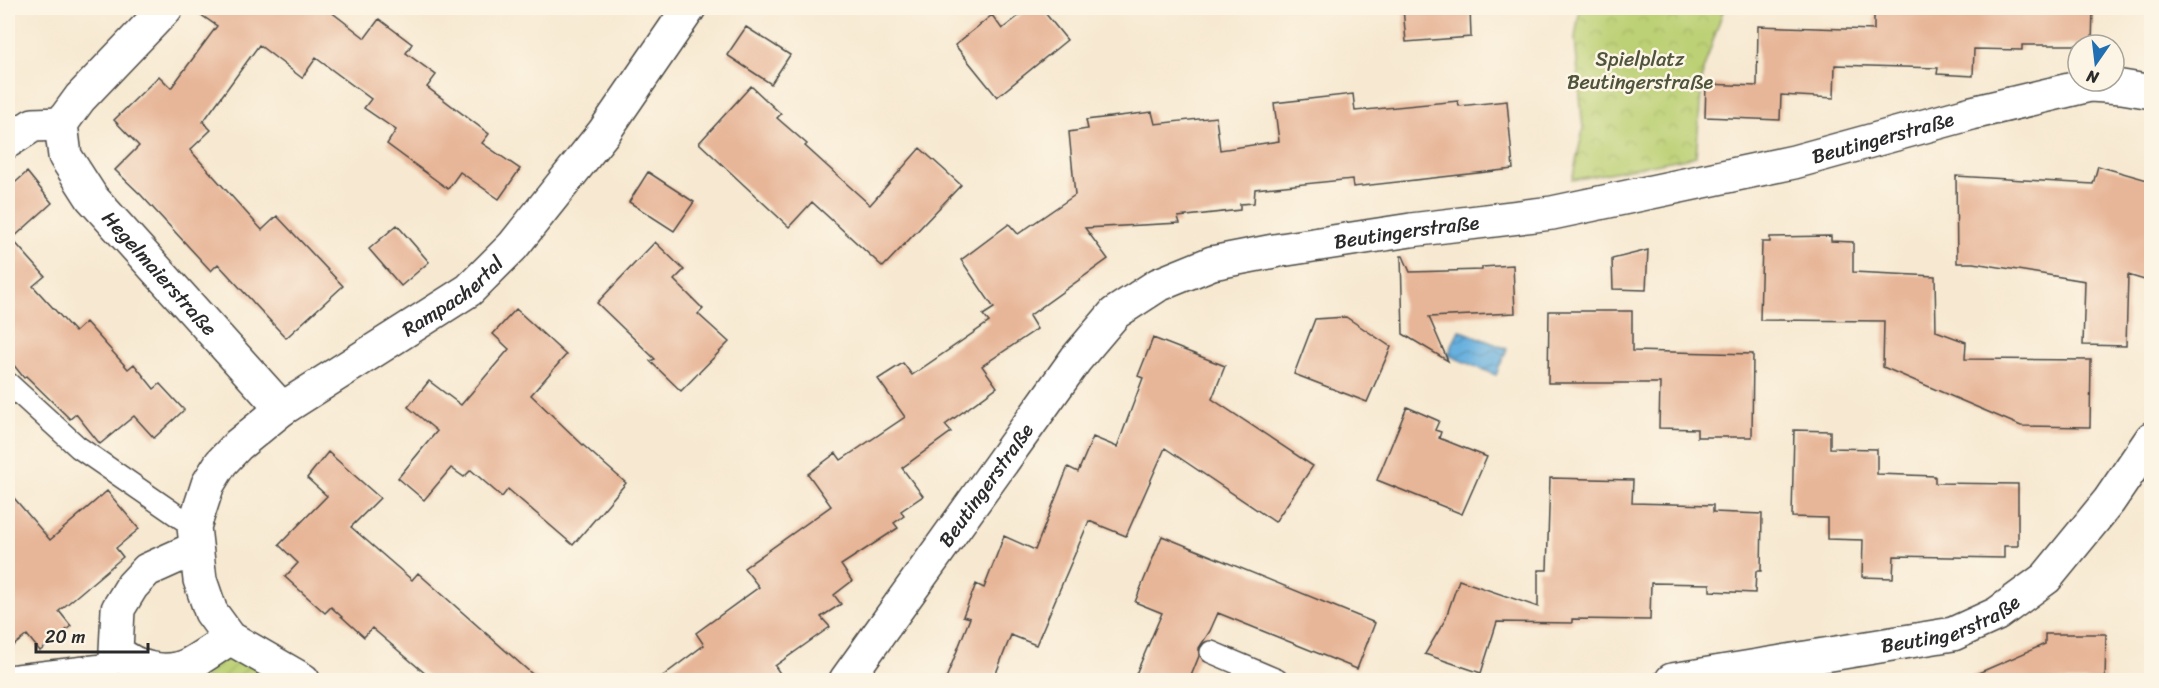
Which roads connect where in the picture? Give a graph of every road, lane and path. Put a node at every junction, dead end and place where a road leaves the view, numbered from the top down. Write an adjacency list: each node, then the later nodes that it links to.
1 (166, 8): 4 (street)
2 (689, 8): 7 (street, Rampachertal)
3 (2151, 92): 15 (street, Beutingerstraße)
4 (61, 124): 5 (street); 7 (street, Hegelmaierstraße)
5 (8, 141)
6 (8, 383): 9 (lane)
7 (282, 409): 9 (street, Rampachertal)
8 (2151, 438): 17 (street, Beutingerstraße)
9 (195, 538): 10 (street, Rampachertal); 12 (street)
10 (230, 638): 12 (street); 14 (street)
11 (1211, 652): 16 (lane)
12 (128, 662): 13 (lane)
13 (8, 676)
14 (303, 681)
15 (846, 681)
16 (1277, 681)
17 (1672, 681)

